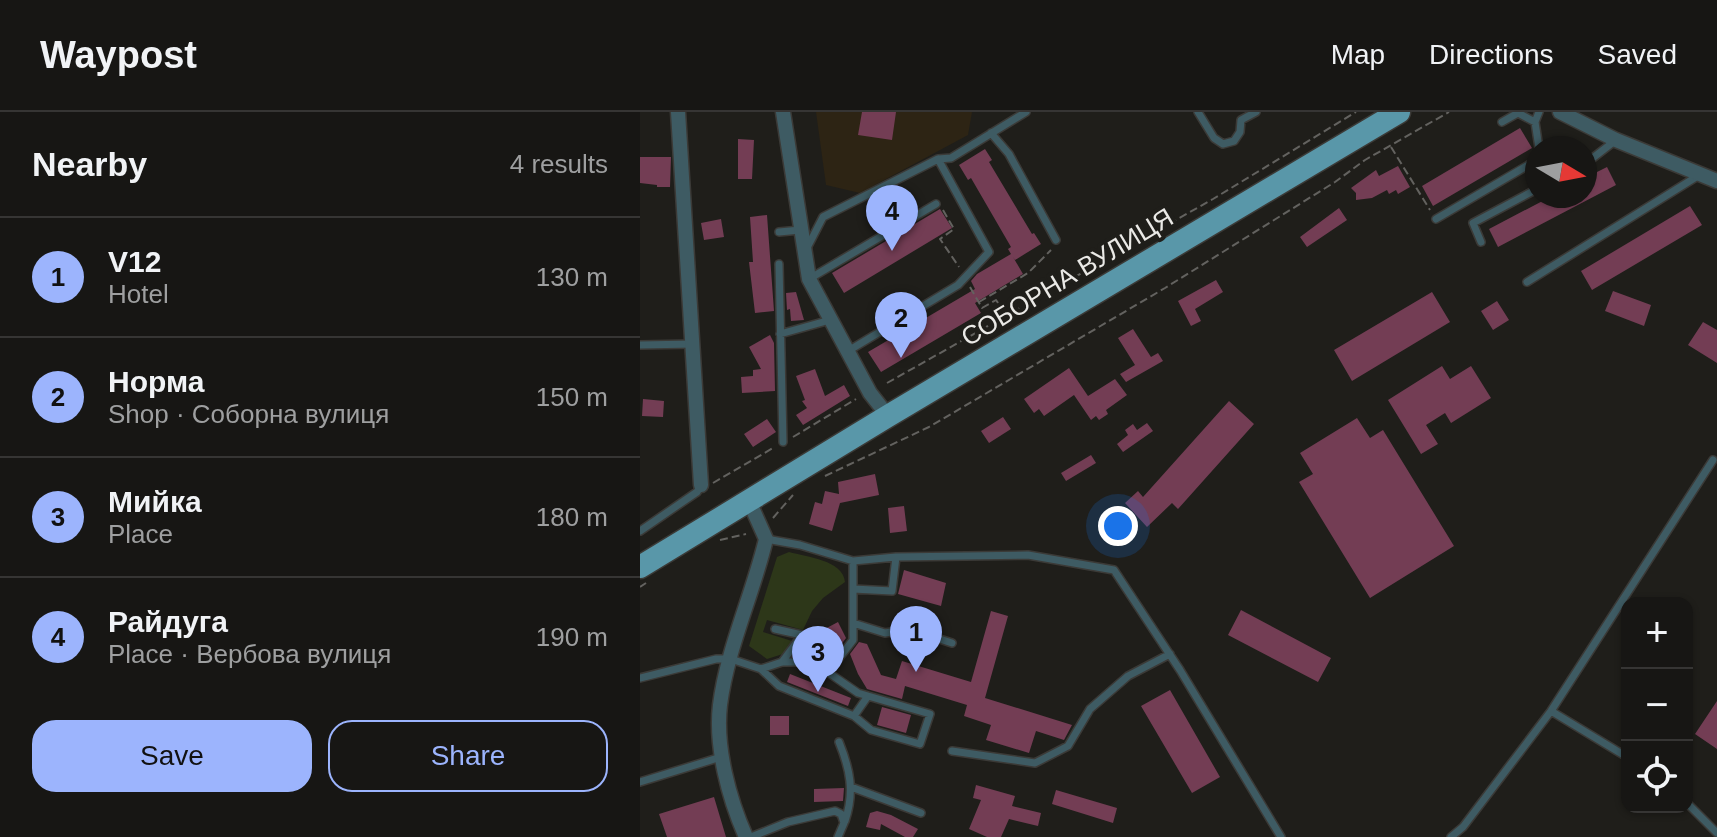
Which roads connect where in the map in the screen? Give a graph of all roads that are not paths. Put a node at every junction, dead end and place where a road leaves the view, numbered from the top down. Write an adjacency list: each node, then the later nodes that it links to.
1 (678, 112): 32 (street)
2 (783, 112): 22 (street)
3 (1026, 112): 11 (lane)
4 (1198, 112): 5 (lane)
5 (1256, 112)
6 (1399, 112): 35 (main road, СОБОРНА ВУЛИЦЯ)
7 (1539, 112): 10 (lane)
8 (1560, 112): 13 (street)
9 (1502, 122): 10 (lane)
10 (1535, 122): 12 (lane)
11 (991, 133): 15 (lane); 24 (lane)
12 (1537, 136)
13 (1616, 140): 14 (lane); 17 (street)
14 (1597, 155)
15 (938, 159): 26 (lane); 34 (lane)
16 (1525, 167): 21 (lane)
17 (1701, 174): 18 (street); 29 (lane)
18 (1717, 181)
19 (1525, 195): 25 (lane)
20 (936, 204): 28 (lane)
21 (1436, 219)
22 (800, 230): 23 (lane); 26 (street)
23 (779, 232)
24 (1056, 240)
25 (1481, 242)
26 (804, 253): 28 (street)
27 (779, 264): 31 (lane)
28 (809, 279): 30 (street)
29 (1527, 282)
30 (830, 320): 31 (lane); 34 (street)
31 (780, 334): 36 (lane)
32 (693, 344): 33 (lane); 38 (street)
33 (640, 345)
34 (848, 351): 35 (street)
35 (888, 416): 39 (main road, СОБОРНА ВУЛИЦЯ)
36 (783, 442)
37 (1713, 460): 56 (lane)
38 (701, 485): 40 (lane)
39 (749, 501): 41 (street); 44 (main road, СОБОРНА ВУЛИЦЯ)
40 (640, 531)
41 (766, 539): 43 (lane); 50 (street)
42 (896, 557): 43 (lane); 45 (lane); 49 (lane)
43 (853, 561): 45 (lane)
44 (640, 567)
45 (853, 589): 46 (lane)
46 (853, 623): 48 (lane); 52 (lane)
47 (775, 629): 51 (lane)
48 (952, 643)
49 (1170, 654): 59 (lane); 70 (lane)
50 (731, 659): 53 (lane); 54 (lane); 61 (street)
51 (782, 662): 52 (lane); 53 (lane)
52 (814, 663): 55 (lane)
53 (761, 669): 57 (lane)
54 (640, 678)
55 (868, 696): 57 (lane); 57 (lane)
56 (1551, 711): 60 (lane); 71 (lane)
57 (854, 716)
58 (839, 742): 63 (lane)
59 (952, 751)
60 (1621, 753)
61 (723, 756): 62 (lane); 68 (street)
62 (640, 782)
63 (851, 787): 65 (lane); 66 (lane)
64 (1693, 809): 67 (lane)
65 (921, 813)
66 (844, 823): 68 (lane); 69 (lane)
67 (1717, 833)
68 (748, 837)
69 (838, 837)
70 (1281, 837)
71 (1451, 837)

